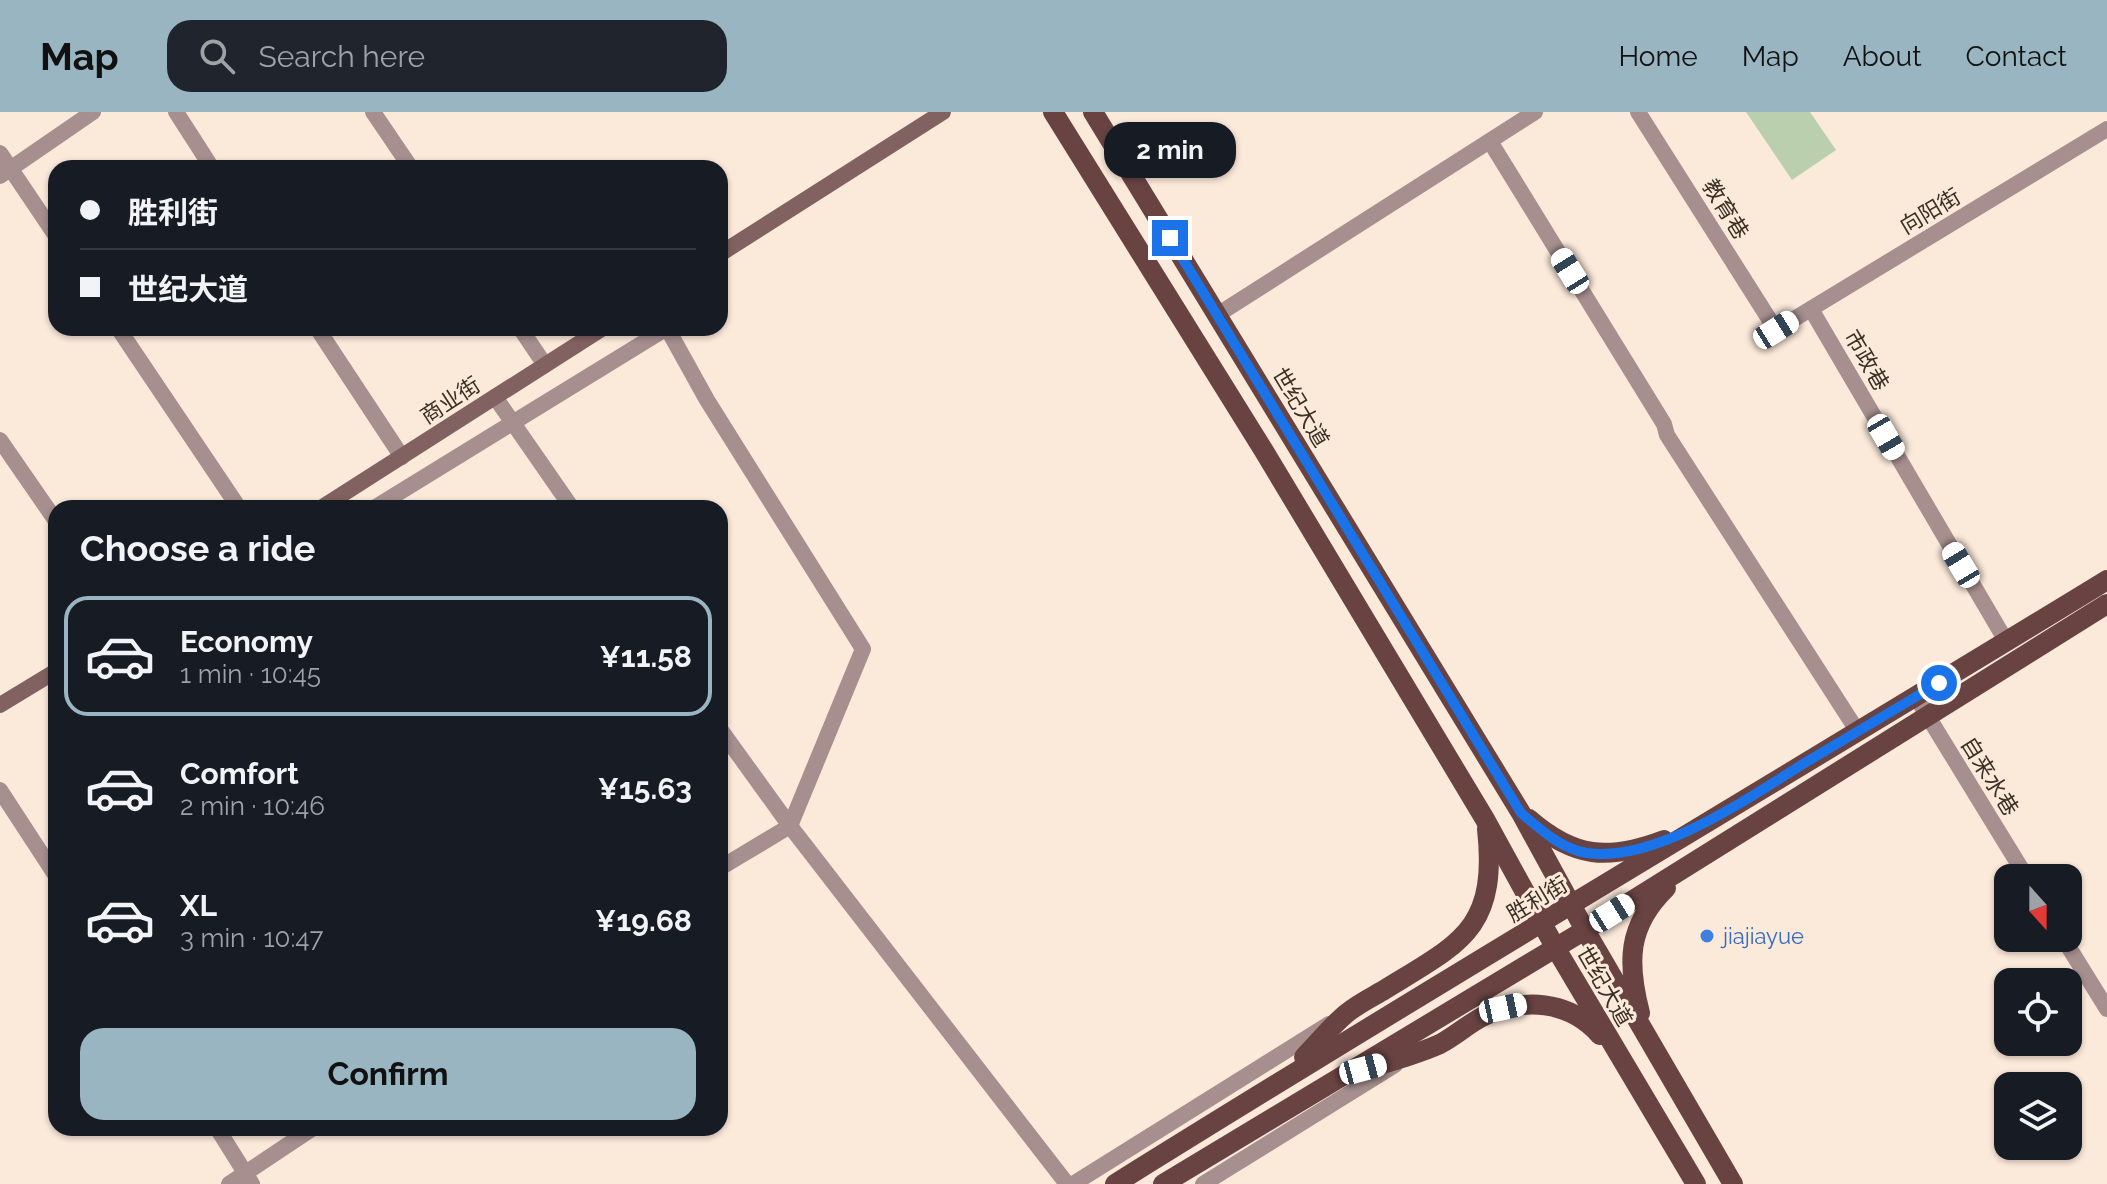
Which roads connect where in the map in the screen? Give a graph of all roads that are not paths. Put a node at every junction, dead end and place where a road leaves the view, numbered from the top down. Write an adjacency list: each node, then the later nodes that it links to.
1 (93, 112): 17 (street)
2 (176, 112): 15 (street)
3 (373, 112): 16 (street)
4 (943, 112): 19 (street)
5 (1038, 112): 10 (main road)
6 (1093, 112): 12 (main road, 世纪大道)
7 (1104, 112): 12 (main road)
8 (1535, 112): 13 (street)
9 (1638, 112): 22 (street, 教育巷)
10 (1056, 118): 48 (main road, 世纪大道)
11 (2107, 129): 20 (street, 向阳街)
12 (1107, 135): 21 (main road, 世纪大道)
13 (1491, 143): 21 (street); 44 (street)
14 (0, 153): 17 (street)
15 (207, 160)
16 (406, 160)
17 (5, 173): 18 (street)
18 (48, 226)
19 (728, 249)
20 (1811, 309): 22 (street, 向阳街); 40 (street, 市政巷)
21 (1217, 315): 47 (main road, 世纪大道)
22 (1776, 330)
23 (123, 336): 33 (street)
24 (322, 336): 32 (street)
25 (525, 336): 29 (street)
26 (590, 336): 29 (street, 商业街)
27 (654, 336): 35 (street)
28 (671, 336): 50 (street)
29 (545, 365): 30 (street, 商业街)
30 (495, 397): 32 (street, 商业街); 36 (street)
31 (0, 440): 37 (street)
32 (402, 457): 34 (street, 商业街)
33 (234, 500)
34 (338, 500)
35 (387, 500)
36 (566, 500)
37 (48, 509)
38 (2107, 580): 40 (main road, 胜利街)
39 (2107, 604): 43 (main road, 胜利街)
40 (2006, 641): 43 (main road, 胜利街)
41 (48, 676): 42 (street)
42 (0, 705)
43 (1921, 706): 44 (main road, 胜利街); 51 (main road, 胜利街); 54 (street, 自来水巷)
44 (1858, 732): 49 (main road, 胜利街)
45 (728, 740): 50 (street)
46 (0, 790): 53 (street)
47 (1521, 813): 49 (main road); 55 (main road, 世纪大道)
48 (1486, 821): 56 (main road, 世纪大道); 62 (main road)
49 (1705, 824): 55 (main road, 胜利街)
50 (790, 826): 52 (street); 72 (street)
51 (1719, 845): 57 (main road, 胜利街); 63 (main road)
52 (728, 863)
53 (48, 864)
54 (2018, 864)
55 (1573, 906): 56 (main road, 胜利街); 57 (main road, 世纪大道)
56 (1543, 923): 58 (main road, 世纪大道); 67 (main road, 胜利街)
57 (1585, 930): 58 (main road, 胜利街); 63 (main road, 世纪大道)
58 (1555, 947): 64 (main road, 世纪大道); 66 (main road, 胜利街)
59 (2074, 952): 60 (street)
60 (2101, 985): 61 (street)
61 (2107, 1009)
62 (1348, 1012): 67 (main road); 72 (street)
63 (1648, 1040): 77 (main road, 世纪大道)
64 (1616, 1053): 65 (main road); 76 (main road, 世纪大道)
65 (1407, 1058): 66 (main road); 75 (street)
66 (1341, 1075): 74 (main road, 胜利街)
67 (1283, 1079): 73 (main road, 胜利街)
68 (222, 1136): 70 (street)
69 (303, 1136): 70 (street)
70 (248, 1179): 71 (street)
71 (229, 1184)
72 (1070, 1184)
73 (1115, 1184)
74 (1163, 1184)
75 (1203, 1184)
76 (1696, 1184)
77 (1733, 1184)

